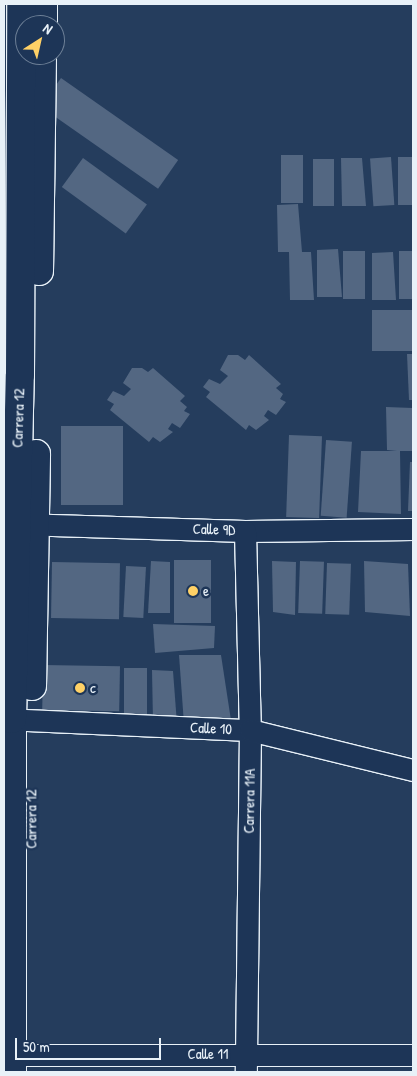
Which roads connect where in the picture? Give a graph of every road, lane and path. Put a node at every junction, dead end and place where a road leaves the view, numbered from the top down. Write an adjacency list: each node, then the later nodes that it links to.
1 (23, 65): 3 (street, Carrera 12)
2 (23, 65): 4 (street, Carrera 12)
3 (12, 375): 4 (street, Carrera 12)
4 (25, 524): 6 (street, Calle 9D); 7 (street, Carrera 12)
5 (413, 529): 6 (street, Calle 9D)
6 (244, 530): 8 (street, Carrera 11A)
7 (16, 719): 8 (street, Calle 10); 11 (street, Carrera 12)
8 (250, 730): 9 (street, Calle 10); 12 (street, Carrera 11A)
9 (413, 770)
10 (413, 1055): 12 (street, Calle 11)
11 (17, 1062): 12 (street, Calle 11)
12 (246, 1063)

